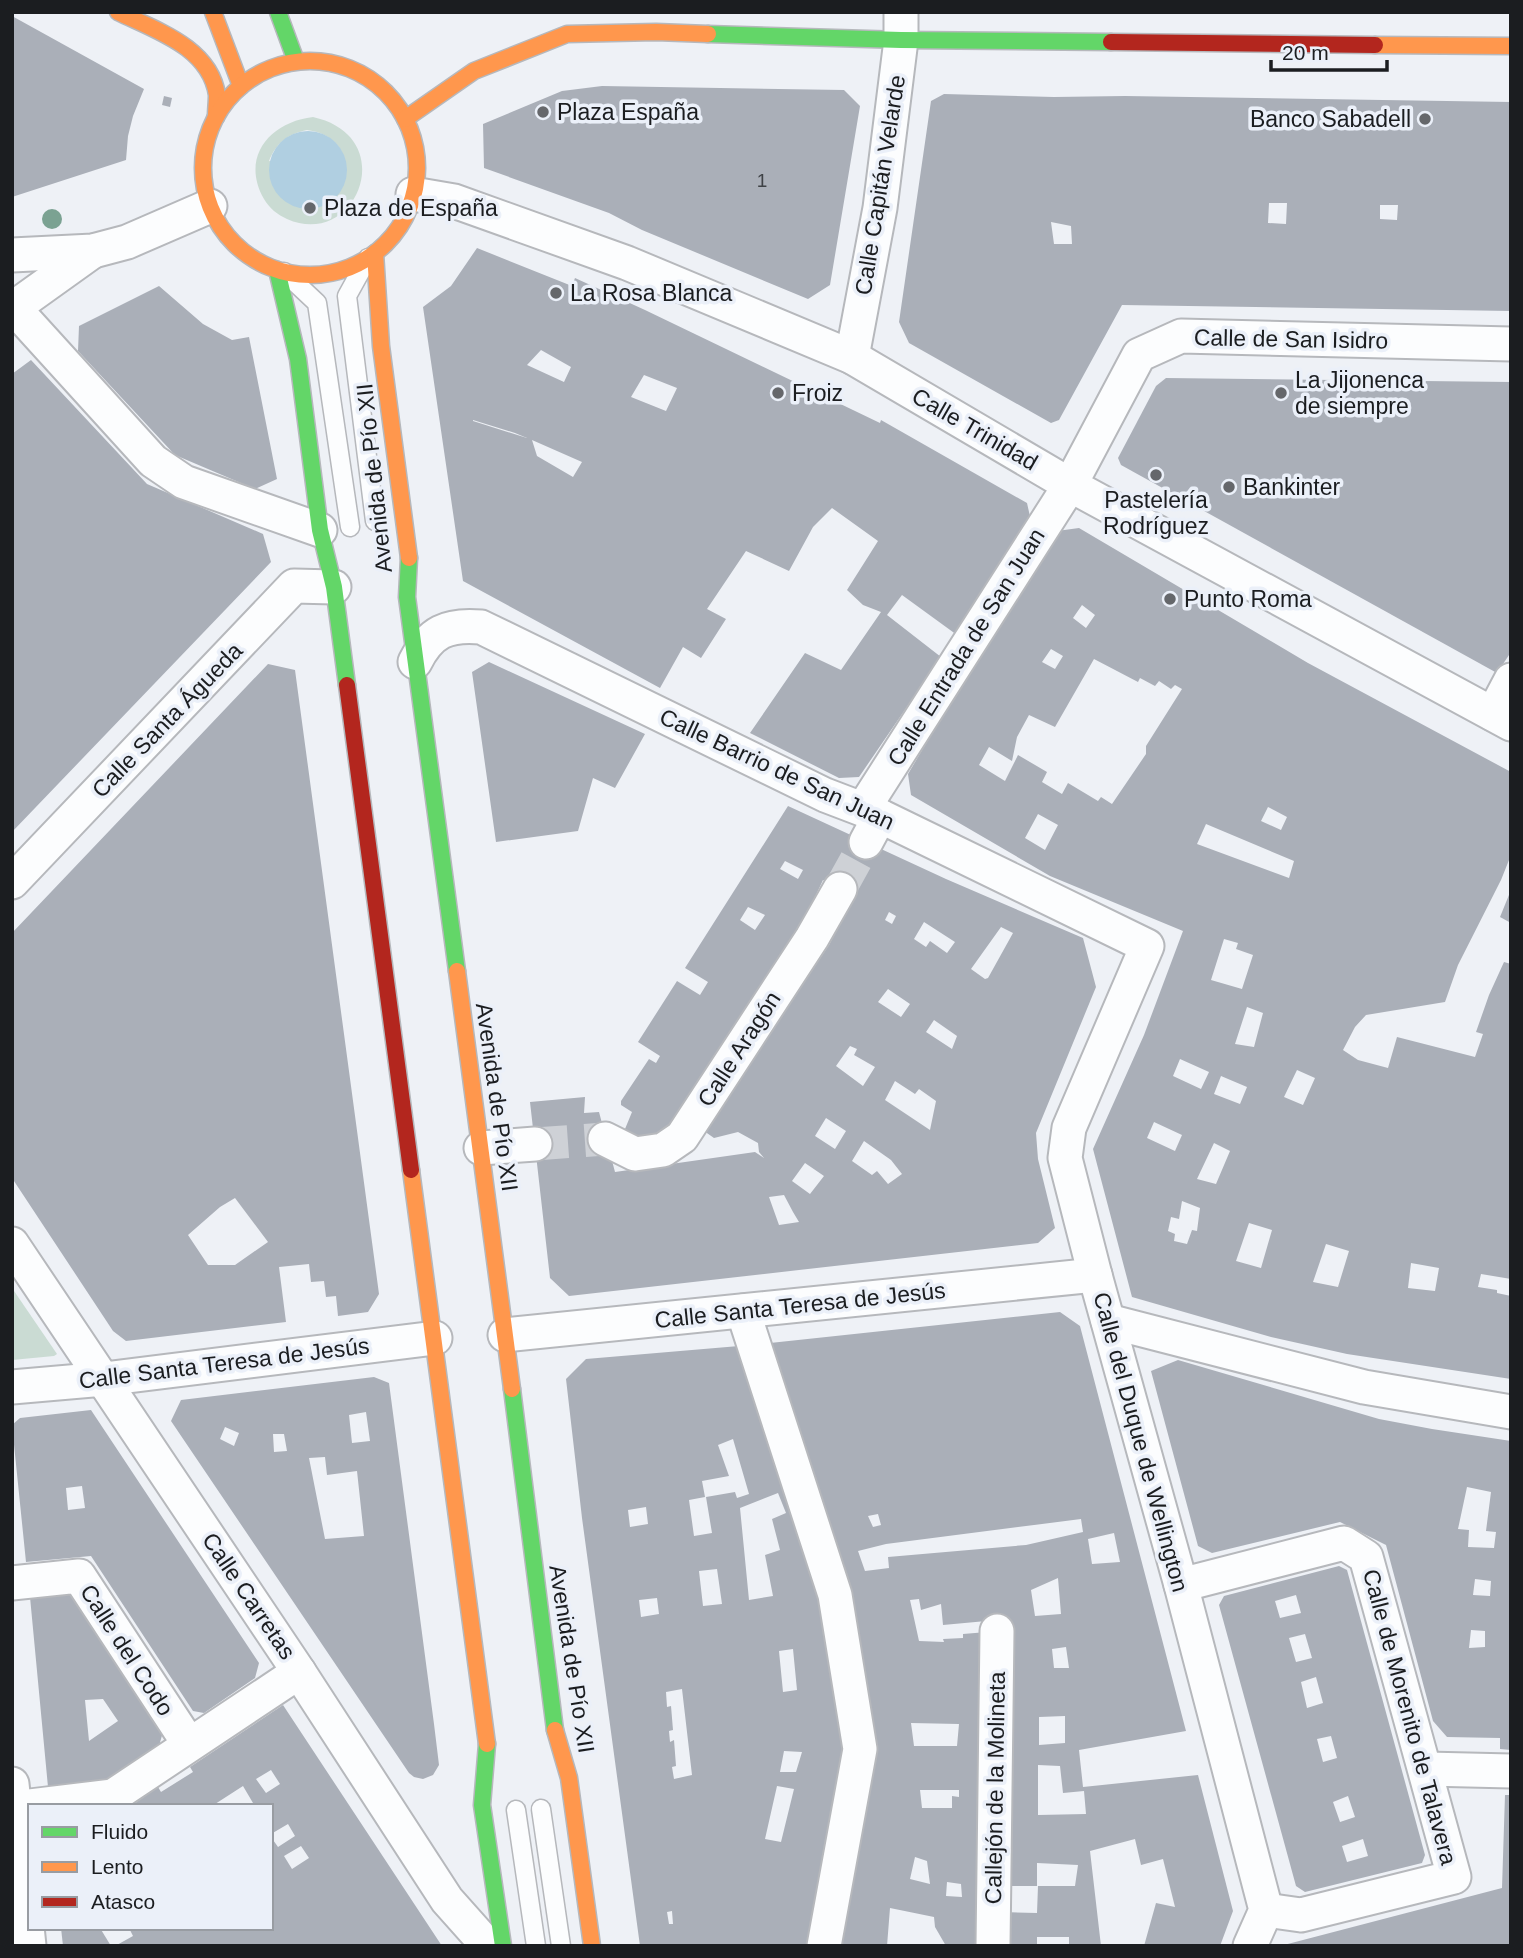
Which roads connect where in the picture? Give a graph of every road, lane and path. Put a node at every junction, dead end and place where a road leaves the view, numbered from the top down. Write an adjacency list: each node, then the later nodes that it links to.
1 (118, 12): 9 (main road)
2 (213, 12): 8 (main road)
3 (278, 12): 7 (main road)
4 (653, 22): 5 (main road); 10 (main road)
5 (901, 26): 6 (main road); 19 (street, Calle Capitán Velarde)
6 (1511, 46)
7 (296, 61): 8 (main road); 10 (main road)
8 (241, 86): 9 (main road)
9 (216, 117): 12 (main road)
10 (405, 119): 11 (main road)
11 (413, 194): 15 (main road); 19 (street, Calle Trinidad)
12 (210, 206): 13 (street); 16 (main road)
13 (93, 251): 14 (street); 17 (street)
14 (12, 255)
15 (371, 256): 16 (main road); 21 (lane); 24 (main road, Avenida de Pío XII)
16 (280, 271): 22 (main road); 22 (lane)
17 (13, 308): 22 (street)
18 (1511, 344): 20 (street, Calle de San Isidro)
19 (852, 357): 20 (street, Calle Trinidad)
20 (1069, 485): 26 (street, Calle Trinidad); 27 (street, Calle Entrada de San Juan)
21 (375, 521)
22 (335, 529): 23 (main road)
23 (334, 587): 28 (street, Calle Santa Águeda); 39 (main road)
24 (415, 662): 27 (street, Calle Barrio de San Juan); 33 (main road, Avenida de Pío XII)
25 (1511, 680): 26 (street)
26 (1502, 719)
27 (870, 822): 30 (street, Calle Barrio de San Juan)
28 (12, 882)
29 (840, 889): 31 (street, Calle Aragón)
30 (1147, 946): 35 (street, Calle del Duque de Wellington)
31 (605, 1139)
32 (535, 1144): 33 (street)
33 (481, 1148): 38 (main road, Avenida de Pío XII)
34 (12, 1244): 40 (street, Calle Carretas)
35 (1095, 1275): 36 (street, Calle Santa Teresa de Jesús); 37 (street, Calle del Duque de Wellington)
36 (743, 1311): 38 (street, Calle Santa Teresa de Jesús); 60 (street)
37 (1108, 1321): 42 (street); 44 (street, Calle del Duque de Wellington)
38 (505, 1335): 59 (main road, Avenida de Pío XII)
39 (435, 1338): 40 (street, Calle Santa Teresa de Jesús); 56 (main road)
40 (104, 1379): 41 (street, Calle Santa Teresa de Jesús); 46 (street, Calle Carretas)
41 (12, 1387)
42 (1511, 1412)
43 (12, 1583): 47 (street, Calle del Codo)
44 (1181, 1585): 48 (street, Calle de Morenito de Talavera); 53 (street, Calle del Duque de Wellington)
45 (997, 1631): 61 (street, Callejón de la Molineta)
46 (299, 1672): 47 (street); 55 (street, Calle Carretas)
47 (189, 1744): 50 (street)
48 (1426, 1769): 49 (street); 53 (street, Calle de Morenito de Talavera)
49 (1511, 1771)
50 (20, 1802): 54 (street)
51 (541, 1809): 58 (lane)
52 (516, 1810): 57 (lane)
53 (1266, 1910): 62 (street)
54 (29, 1946)
55 (488, 1946)
56 (503, 1946)
57 (537, 1946)
58 (561, 1946)
59 (592, 1946)
60 (824, 1946)
61 (993, 1946)
62 (1250, 1946)

